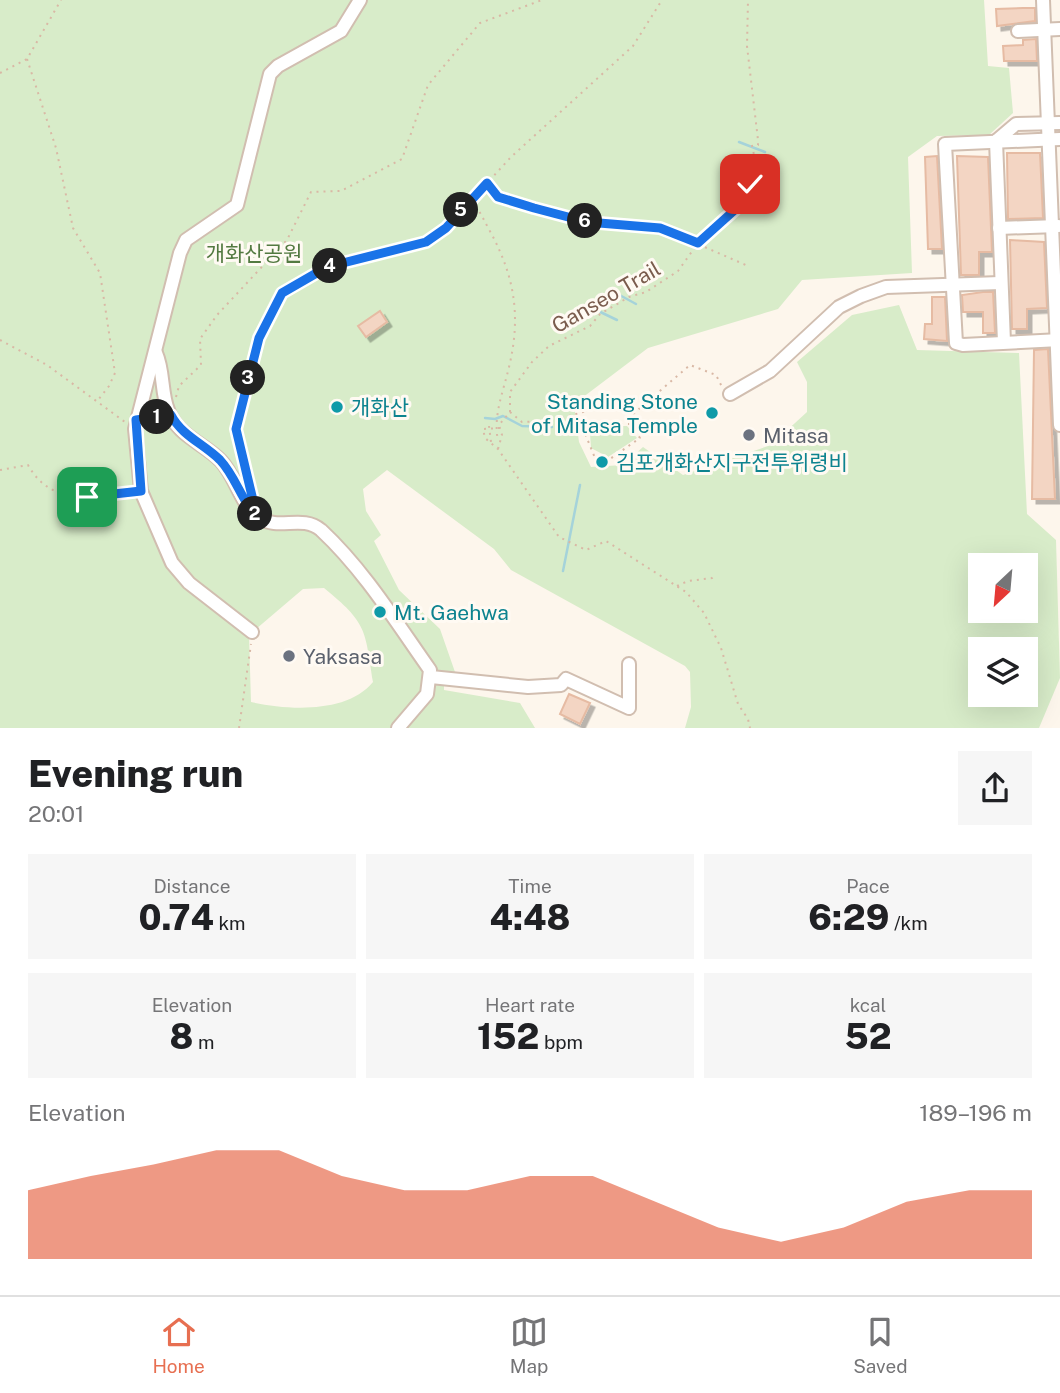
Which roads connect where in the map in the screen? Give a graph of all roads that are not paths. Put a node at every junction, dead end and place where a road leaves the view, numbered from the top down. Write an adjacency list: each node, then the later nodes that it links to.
1 (360, 0): 15 (street)
2 (1043, 0): 4 (street)
3 (1060, 29): 4 (street)
4 (1044, 30): 5 (street); 6 (street)
5 (1018, 31)
6 (1054, 123): 7 (street); 8 (street)
7 (1054, 139): 8 (street); 9 (street)
8 (996, 141): 10 (street); 11 (street)
9 (1056, 226): 10 (street); 13 (street)
10 (999, 228): 12 (street)
11 (952, 283): 12 (street); 14 (street); 16 (street)
12 (1000, 283): 14 (street)
13 (1058, 340): 14 (street); 17 (street)
14 (1004, 342)
15 (156, 352): 18 (street); 20 (street)
16 (730, 394)
17 (1060, 425)
18 (252, 632)
19 (629, 664): 20 (street)
20 (431, 677): 21 (street)
21 (398, 728)

